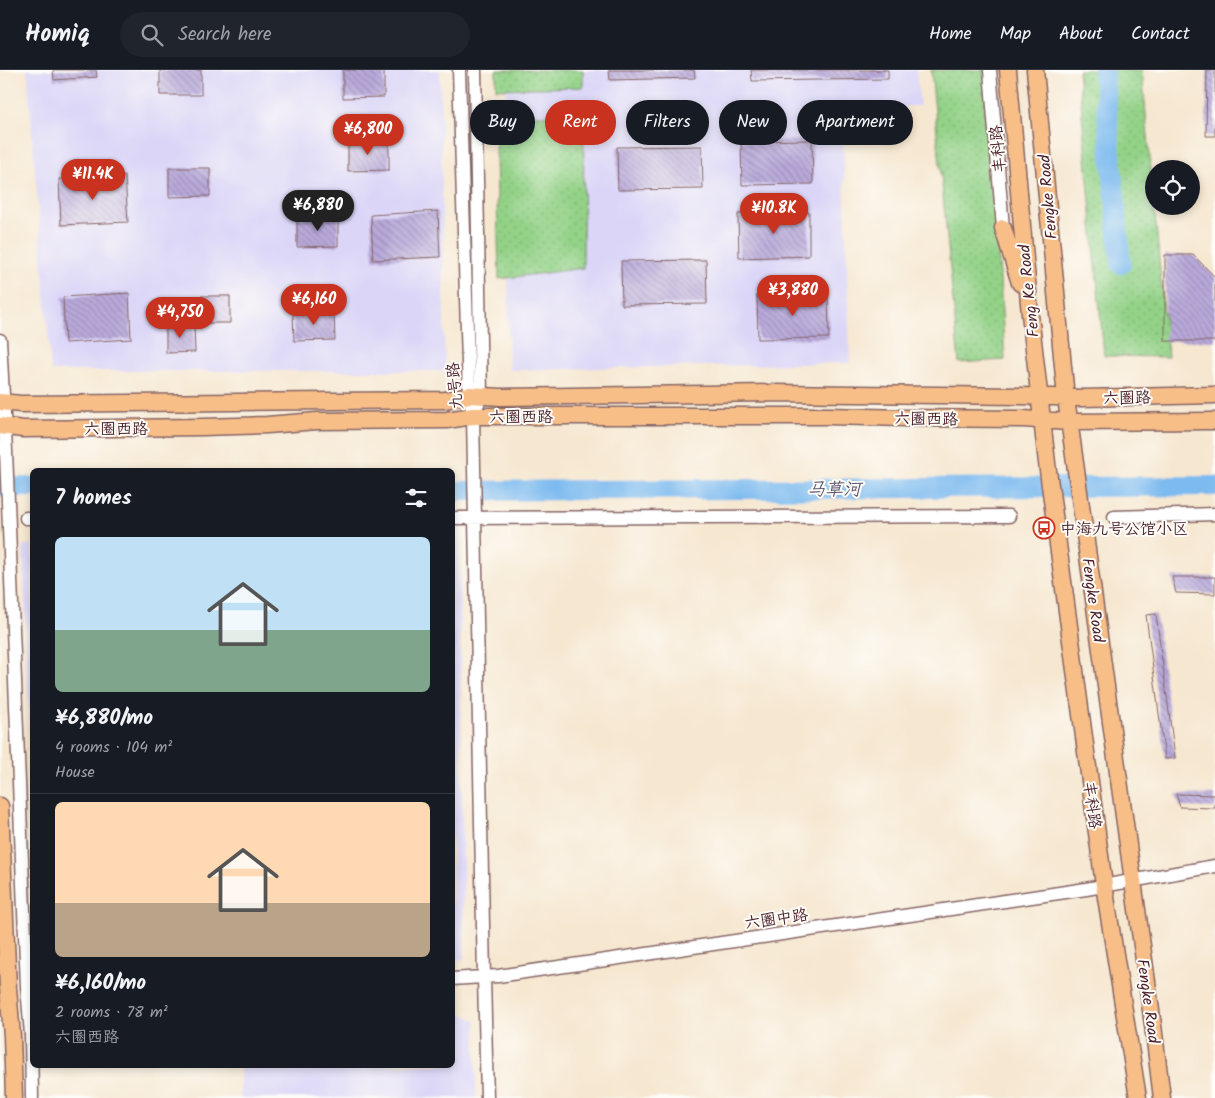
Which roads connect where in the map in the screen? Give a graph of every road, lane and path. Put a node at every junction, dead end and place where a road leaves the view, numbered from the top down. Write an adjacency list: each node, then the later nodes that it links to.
1 (459, 70): 9 (street, 九号路)
2 (475, 70): 9 (street, 九号路)
3 (990, 70): 6 (street, 丰科路)
4 (1008, 70): 7 (main road, Feng Ke Road)
5 (1035, 70): 12 (main road, Fengke Road)
6 (1003, 228): 7 (main road)
7 (1030, 314): 11 (main road, Feng Ke Road)
8 (0, 340): 13 (street)
9 (475, 395): 11 (main road, 六圈西路); 13 (main road, 六圈西路); 14 (street, 九号路)
10 (1215, 395): 12 (main road, 六圈路)
11 (1039, 397): 12 (main road, 六圈路); 15 (main road, Feng Ke Road)
12 (1066, 398): 17 (main road, Fengke Road)
13 (2, 402): 18 (street)
14 (473, 416): 15 (main road, 六圈西路); 18 (main road, 六圈西路); 20 (street)
15 (1042, 420): 17 (main road, 六圈路); 19 (main road, Feng Ke Road)
16 (1215, 420): 17 (main road, 六圈路)
17 (1069, 422): 27 (main road, Fengke Road)
18 (2, 426): 31 (street)
19 (1053, 512): 28 (main road, 丰科路)
20 (475, 514): 22 (street); 24 (street); 29 (street)
21 (1215, 514): 23 (street)
22 (1009, 516)
23 (1114, 516)
24 (455, 517)
25 (0, 806): 33 (main road)
26 (1215, 866): 27 (street, 六圈中路)
27 (1133, 881): 28 (street, 六圈中路); 39 (main road, Fengke Road)
28 (1104, 885): 29 (street, 六圈中路); 38 (main road, 丰科路)
29 (484, 977): 30 (street, 六圈中路); 37 (street)
30 (455, 979)
31 (30, 990)
32 (30, 1012): 33 (street)
33 (5, 1014): 35 (main road)
34 (32, 1068): 36 (street)
35 (14, 1098)
36 (32, 1098)
37 (488, 1098)
38 (1138, 1098)
39 (1162, 1098)

